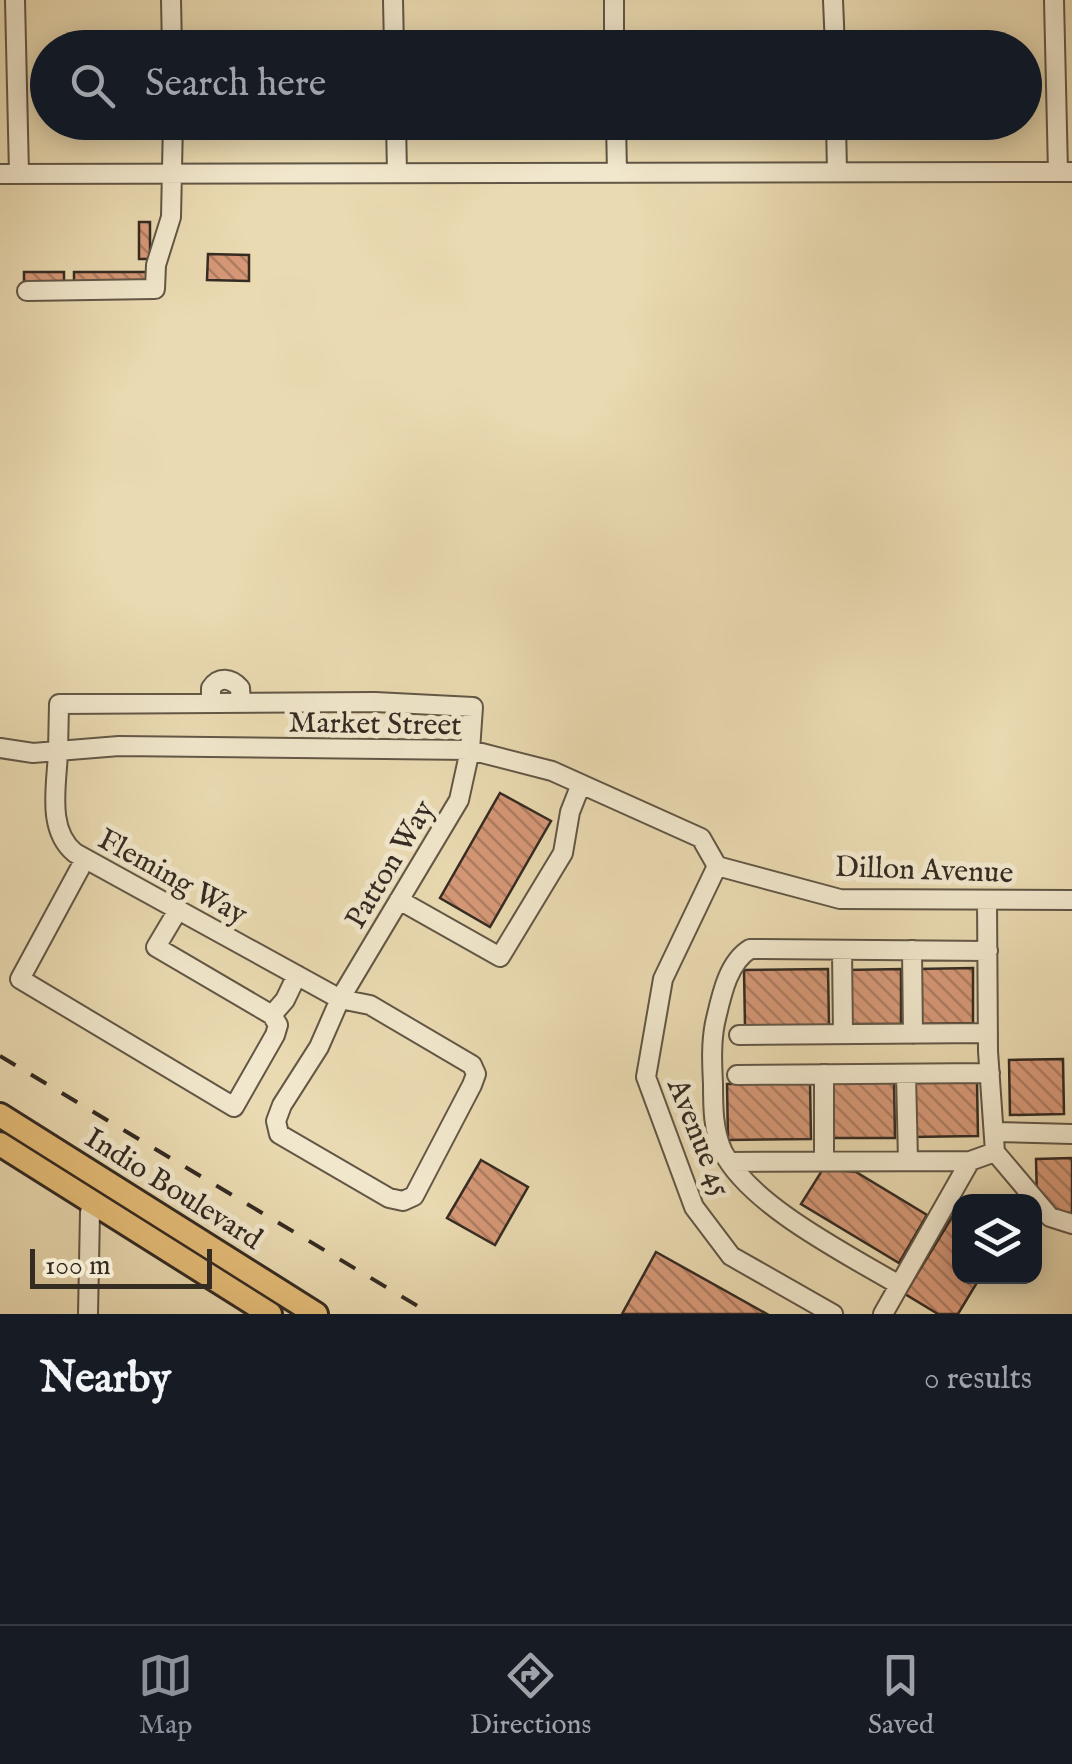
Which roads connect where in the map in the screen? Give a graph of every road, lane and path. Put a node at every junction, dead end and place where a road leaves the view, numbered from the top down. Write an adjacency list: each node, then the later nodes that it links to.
1 (15, 0): 19 (street)
2 (171, 0): 7 (street)
3 (394, 0): 8 (street)
4 (614, 0): 9 (street)
5 (834, 0): 10 (street)
6 (1054, 0): 17 (street)
7 (172, 30)
8 (394, 30)
9 (614, 30)
10 (834, 30)
11 (173, 140): 20 (street)
12 (396, 140): 18 (street)
13 (616, 140): 15 (street)
14 (836, 140): 16 (street)
15 (617, 172): 16 (street); 18 (street)
16 (837, 172): 17 (street)
17 (1065, 172)
18 (396, 173): 20 (street)
19 (9, 174): 20 (street)
20 (174, 174): 21 (street)
21 (27, 291)
22 (211, 703): 24 (street, Patton Way); 25 (street, Fleming Way)
23 (0, 748): 25 (street, Market Street)
24 (470, 750): 25 (street, Market Street); 26 (street, Market Street); 29 (street, Patton Way)
25 (58, 751): 27 (street, Fleming Way)
26 (581, 784): 28 (street, Market Street); 29 (street)
27 (85, 859): 32 (street, Fleming Way); 38 (street)
28 (717, 866): 30 (street, Dillon Avenue); 65 (street, Avenue 45)
29 (399, 900): 37 (street, Patton Way)
30 (987, 900): 31 (street, Dillon Avenue); 35 (street)
31 (1072, 900)
32 (178, 910): 36 (street, Fleming Way); 38 (street)
33 (842, 950): 34 (street); 40 (street); 56 (street)
34 (912, 950): 35 (street); 41 (street)
35 (988, 950): 39 (street)
36 (297, 976): 37 (street, Fleming Way); 38 (street)
37 (340, 999): 37 (street, Patton Way)
38 (272, 1015)
39 (988, 1033): 41 (street); 43 (street)
40 (844, 1034): 41 (street); 42 (street)
41 (912, 1034)
42 (739, 1035)
43 (990, 1073): 45 (street); 48 (street)
44 (824, 1074): 45 (street); 46 (street); 53 (street)
45 (906, 1074): 54 (street)
46 (736, 1075)
47 (4, 1118): 52 (main road, Indio Boulevard)
48 (994, 1132): 49 (street); 50 (street)
49 (1072, 1134)
50 (995, 1152): 55 (street); 58 (street)
51 (3, 1153): 57 (main road, Indio Boulevard)
52 (74, 1160): 57 (main road); 59 (main road, Indio Boulevard)
53 (824, 1161): 54 (street); 56 (street)
54 (908, 1161): 55 (street)
55 (970, 1161): 60 (street)
56 (730, 1162): 60 (street)
57 (96, 1202): 59 (main road); 62 (street); 63 (main road, Indio Boulevard)
58 (1072, 1224)
59 (221, 1253): 61 (main road, Indio Boulevard)
60 (899, 1285): 66 (street)
61 (298, 1306): 64 (main road, Indio Boulevard)
62 (88, 1314)
63 (270, 1314)
64 (316, 1314)
65 (833, 1314)
66 (884, 1314)

